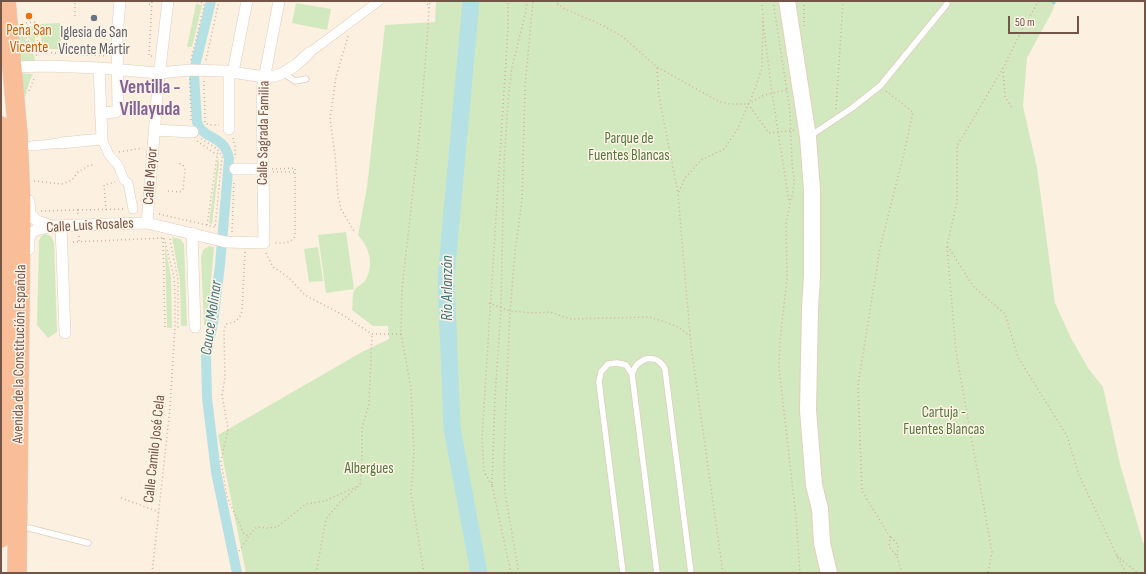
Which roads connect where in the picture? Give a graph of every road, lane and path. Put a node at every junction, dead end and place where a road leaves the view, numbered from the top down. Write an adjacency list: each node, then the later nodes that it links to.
1 (6, 1): 40 (highway, Avenida de la Constitución Española)
2 (120, 1): 44 (street)
3 (148, 1): 26 (path)
4 (152, 1): 26 (path)
5 (168, 1): 47 (street, Calle Mayor)
6 (194, 1): 23 (path)
7 (219, 1): 45 (path)
8 (247, 1): 46 (street)
9 (279, 1): 49 (street, Calle Sagrada Familia)
10 (378, 1): 30 (street)
11 (426, 1): 27 (path)
12 (430, 1): 27 (path)
13 (508, 1): 102 (path)
14 (527, 1): 103 (path)
15 (533, 1): 104 (path)
16 (554, 1): 41 (path)
17 (761, 1): 28 (path)
18 (773, 1): 52 (path)
19 (787, 1): 52 (main road)
20 (843, 1): 58 (path)
21 (1044, 1): 24 (path)
22 (75, 2): 29 (path)
23 (205, 2): 45 (path)
24 (1038, 2): 43 (path)
25 (947, 4): 51 (lane)
26 (152, 5): 33 (path)
27 (428, 8): 110 (path)
28 (763, 13): 53 (path); 55 (path)
29 (75, 16)
30 (352, 20): 36 (street); 92 (path)
31 (18, 23): 35 (path)
32 (21, 30): 35 (path)
33 (150, 36): 34 (path); 38 (path)
34 (155, 36)
35 (39, 52): 37 (path)
36 (309, 53): 48 (street)
37 (112, 56)
38 (149, 56)
39 (40, 66): 40 (street); 42 (street); 54 (path)
40 (12, 67): 66 (highway, Avenida de la Constitución Española)
41 (657, 67): 55 (path); 80 (path)
42 (99, 68): 44 (street); 57 (street)
43 (1003, 68): 56 (path); 100 (path)
44 (117, 69): 47 (street); 57 (street)
45 (194, 70): 46 (street); 47 (street); 60 (path); 63 (path)
46 (231, 72): 49 (street); 60 (street)
47 (159, 73): 61 (street, Calle Mayor)
48 (283, 73): 49 (street); 50 (lane)
49 (264, 77): 76 (street, Calle Sagrada Familia)
50 (306, 79)
51 (880, 86): 58 (lane); 124 (path)
52 (794, 89): 53 (path); 62 (path); 65 (main road)
53 (772, 93): 55 (path); 64 (path)
54 (29, 96)
55 (748, 104): 64 (path); 80 (path)
56 (1013, 109)
57 (100, 113): 67 (street)
58 (835, 119): 65 (lane)
59 (1, 126): 101 (highway, Avenida de la Constitución Española)
60 (229, 129): 75 (path)
61 (154, 130): 63 (street, Calle Mayor); 87 (street, Calle Mayor)
62 (791, 130): 64 (path); 65 (path); 81 (path)
63 (187, 132): 70 (path); 72 (path)
64 (778, 132): 81 (path)
65 (807, 133): 141 (main road)
66 (25, 140): 68 (street); 78 (street, Avenida de la Constitución Española); 112 (highway, Avenida de la Constitución Española)
67 (102, 140): 68 (street); 77 (street)
68 (61, 143)
69 (147, 147): 71 (path)
70 (218, 150): 72 (path); 90 (path)
71 (120, 152)
72 (217, 155): 90 (path)
73 (177, 162): 79 (path)
74 (93, 166): 78 (path)
75 (235, 169): 76 (street); 95 (path)
76 (264, 169): 99 (street, Calle Sagrada Familia); 99 (path)
77 (124, 180): 82 (street); 84 (path)
78 (28, 181): 91 (street, Avenida de la Constitución Española)
79 (169, 190)
80 (678, 194): 111 (path)
81 (789, 203): 140 (path)
82 (134, 209): 84 (path)
83 (78, 210): 84 (path); 85 (path); 89 (path)
84 (106, 210)
85 (38, 211)
86 (156, 212): 88 (path)
87 (147, 223): 88 (street, Calle Luis Rosales); 89 (street, Calle Luis Rosales)
88 (168, 224): 90 (path); 93 (street, Calle Luis Rosales); 94 (path); 105 (path)
89 (79, 225): 91 (street, Calle Luis Rosales); 96 (path)
90 (207, 225)
91 (57, 226): 97 (street); 112 (street, Calle Luis Rosales)
92 (354, 231)
93 (192, 233): 95 (street, Calle Luis Rosales); 106 (street)
94 (163, 238): 96 (path); 105 (path); 107 (path)
95 (225, 239): 98 (street, Calle Luis Rosales)
96 (79, 242): 97 (path)
97 (62, 243): 108 (street)
98 (246, 243): 99 (street, Calle Luis Rosales); 123 (path)
99 (264, 243): 109 (path)
100 (947, 245): 128 (path); 143 (path)
101 (3, 295): 114 (highway, Avenida de la Constitución Española)
102 (490, 303): 103 (path); 118 (path)
103 (501, 308): 104 (path); 118 (path)
104 (510, 311): 111 (path); 135 (path)
105 (175, 326): 120 (path, Calle Camilo José Cela)
106 (195, 326)
107 (165, 328)
108 (66, 333)
109 (372, 334): 110 (path); 117 (path)
110 (401, 334): 133 (path)
111 (691, 337): 139 (path)
112 (20, 347): 115 (highway, Avenida de la Constitución Española)
113 (632, 374): 136 (lane); 137 (lane); 138 (lane)
114 (2, 400): 116 (highway, Avenida de la Constitución Española)
115 (19, 428): 116 (street); 130 (highway, Avenida de la Constitución Española)
116 (2, 448): 121 (highway, Avenida de la Constitución Española); 130 (street)
117 (360, 485): 123 (path); 132 (path)
118 (492, 485): 134 (path)
119 (121, 498): 120 (path)
120 (159, 512): 131 (path, Calle Camilo José Cela)
121 (1, 520): 125 (highway, Avenida de la Constitución Española)
122 (29, 528): 126 (lane)
123 (249, 536): 127 (path)
124 (890, 537): 129 (path); 129 (path)
125 (1, 538)
126 (88, 543)
127 (239, 552)
128 (1116, 554): 144 (path); 145 (path)
129 (897, 556): 142 (path)
130 (17, 568)
131 (152, 573)
132 (316, 573)
133 (424, 573)
134 (511, 573)
135 (519, 573)
136 (623, 573)
137 (657, 573)
138 (690, 573)
139 (722, 573)
140 (800, 573)
141 (829, 573)
142 (902, 573)
143 (988, 573)
144 (1126, 573)
145 (1138, 573)

